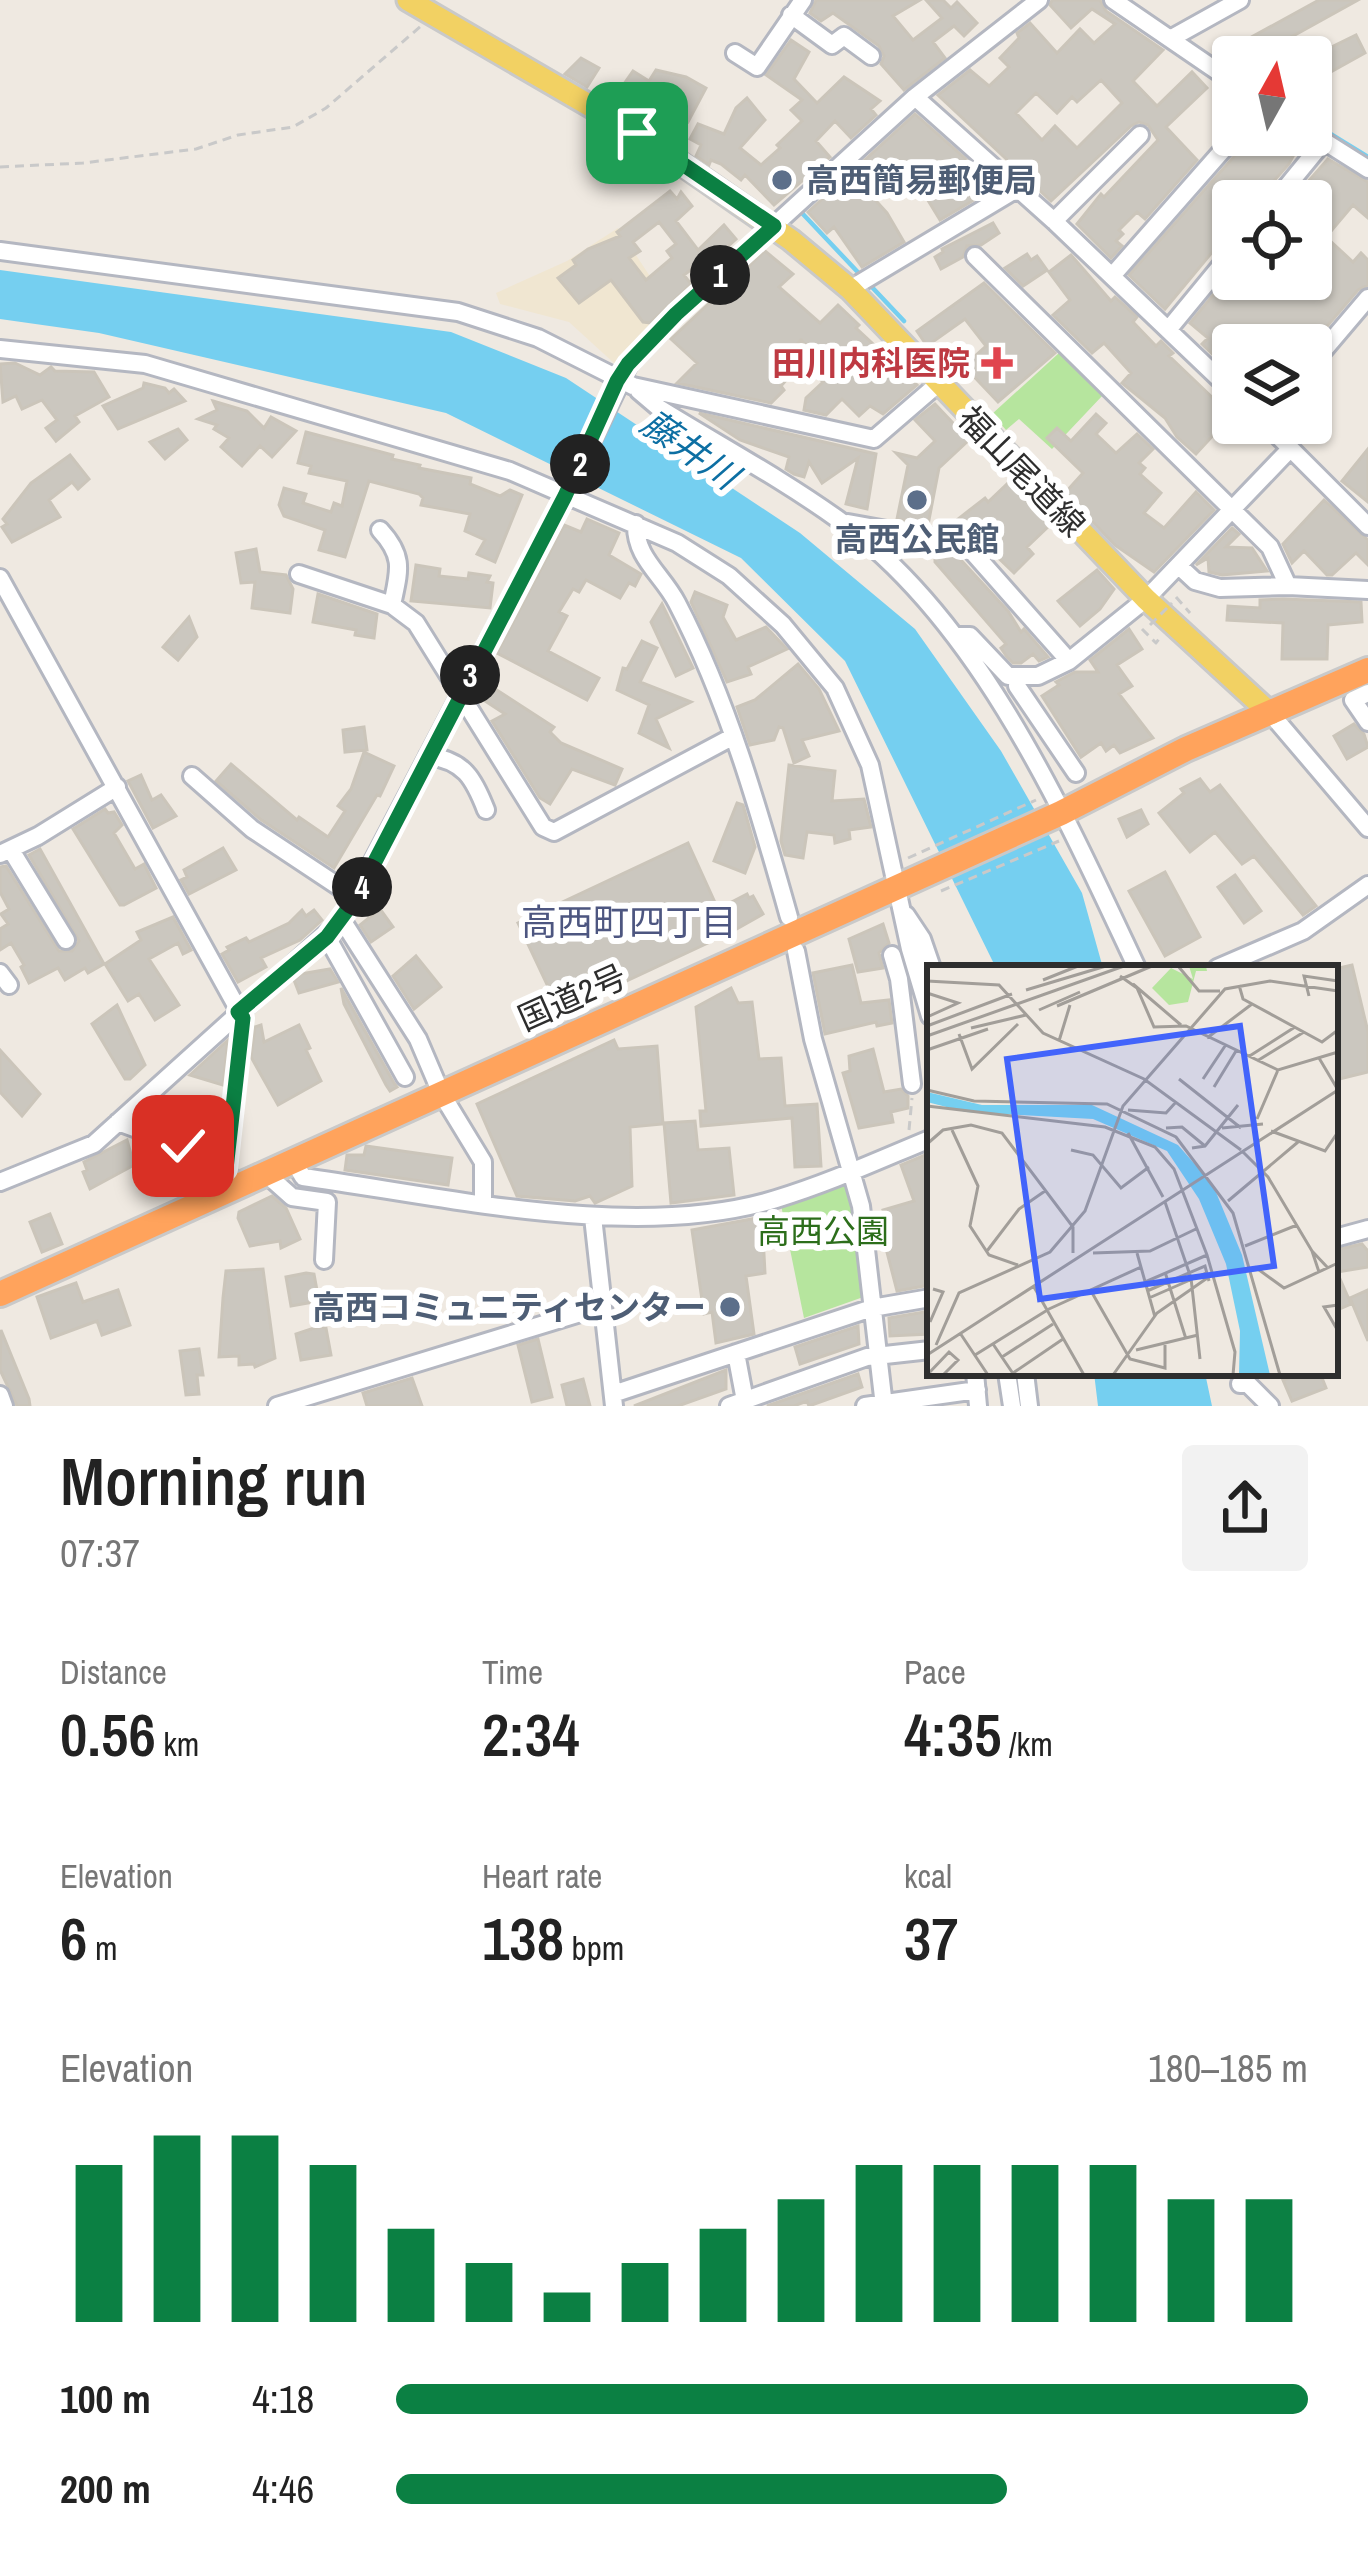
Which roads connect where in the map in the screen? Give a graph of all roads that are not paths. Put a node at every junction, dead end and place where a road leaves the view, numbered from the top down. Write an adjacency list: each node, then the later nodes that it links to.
1 (408, 0): 18 (main road, 福山尾道線)
2 (802, 0): 6 (street)
3 (1039, 0): 11 (street)
4 (1113, 0): 7 (street)
5 (1240, 0): 7 (street)
6 (790, 16): 8 (street); 9 (street)
7 (1170, 39): 10 (street)
8 (735, 53)
9 (871, 56)
10 (1212, 68)
11 (915, 97): 16 (street); 18 (street)
12 (1140, 135): 17 (street)
13 (1332, 146): 15 (street)
14 (1218, 156): 21 (street)
15 (1368, 169)
16 (1015, 190): 17 (street); 23 (street)
17 (1054, 221): 21 (street)
18 (774, 226): 23 (main road, 福山尾道線); 30 (street)
19 (0, 251): 30 (street)
20 (975, 256): 34 (street)
21 (1112, 276): 25 (street)
22 (1212, 277): 25 (street)
23 (850, 289): 29 (main road, 福山尾道線)
24 (1368, 298): 26 (street)
25 (1168, 330): 28 (street)
26 (1332, 340)
27 (0, 349): 33 (street)
28 (1212, 372)
29 (939, 383): 30 (street); 44 (main road, 福山尾道線)
30 (622, 385): 33 (street); 37 (street)
31 (1286, 444): 32 (street)
32 (1290, 448): 34 (street); 36 (street)
33 (568, 491): 35 (street); 50 (street)
34 (1232, 512): 39 (street); 42 (street)
35 (636, 524): 54 (street); 63 (street)
36 (1368, 526)
37 (853, 527): 46 (street); 47 (street)
38 (380, 530): 45 (street)
39 (1180, 567): 42 (street); 44 (street)
40 (299, 574): 45 (street)
41 (0, 578): 58 (street)
42 (1288, 586): 43 (street)
43 (1368, 590)
44 (1146, 599): 47 (street); 52 (main road, 福山尾道線)
45 (392, 605): 50 (street)
46 (956, 637): 49 (street); 60 (street)
47 (1070, 661): 49 (street)
48 (1368, 670): 52 (highway, 国道2号)
49 (1018, 676): 56 (street)
50 (461, 691): 54 (street); 55 (street)
51 (1368, 693): 53 (street)
52 (1271, 714): 60 (highway, 国道2号); 61 (street)
53 (1368, 722)
54 (732, 737): 66 (street)
55 (428, 756): 59 (street); 65 (street)
56 (1076, 772)
57 (192, 776): 65 (street)
58 (117, 787): 62 (street); 76 (street)
59 (486, 810)
60 (1062, 814): 63 (highway, 国道2号); 72 (street)
61 (1368, 828)
62 (5, 852): 69 (street)
63 (900, 885): 74 (street); 79 (highway, 国道2号)
64 (1368, 885): 73 (street)
65 (356, 898): 67 (street)
66 (789, 917)
67 (342, 920): 68 (street); 79 (street)
68 (327, 937): 76 (street); 77 (street)
69 (66, 940)
70 (796, 951): 84 (street)
71 (892, 956): 74 (street)
72 (1136, 965)
73 (1224, 965)
74 (916, 972): 75 (street); 78 (street)
75 (927, 1007)
76 (238, 1012): 80 (street); 85 (street)
77 (405, 1077)
78 (912, 1084)
79 (441, 1093): 82 (highway, 国道2号); 87 (street)
80 (118, 1122): 85 (street); 86 (street)
81 (927, 1140): 84 (street)
82 (293, 1160): 83 (highway, 国道2号); 87 (street)
83 (264, 1172): 85 (highway, 国道2号); 91 (street)
84 (852, 1172): 88 (street); 95 (street)
85 (230, 1177): 92 (highway, 国道2号)
86 (0, 1182)
87 (483, 1202): 88 (street)
88 (592, 1217): 94 (street)
89 (1368, 1229): 90 (street)
90 (1338, 1237)
91 (324, 1260)
92 (0, 1294)
93 (927, 1298): 95 (street)
94 (603, 1306): 102 (street); 103 (street)
95 (872, 1307): 97 (street); 98 (street)
96 (927, 1350): 98 (street)
97 (736, 1353): 102 (street); 104 (street)
98 (878, 1356): 104 (street); 105 (street)
99 (1239, 1379): 108 (street); 109 (street)
100 (977, 1390): 105 (street)
101 (0, 1395): 106 (street)
102 (613, 1400)
103 (297, 1403): 107 (street)
104 (740, 1404)
105 (877, 1405)
106 (4, 1406)
107 (277, 1406)
108 (1244, 1406)
109 (1270, 1406)

